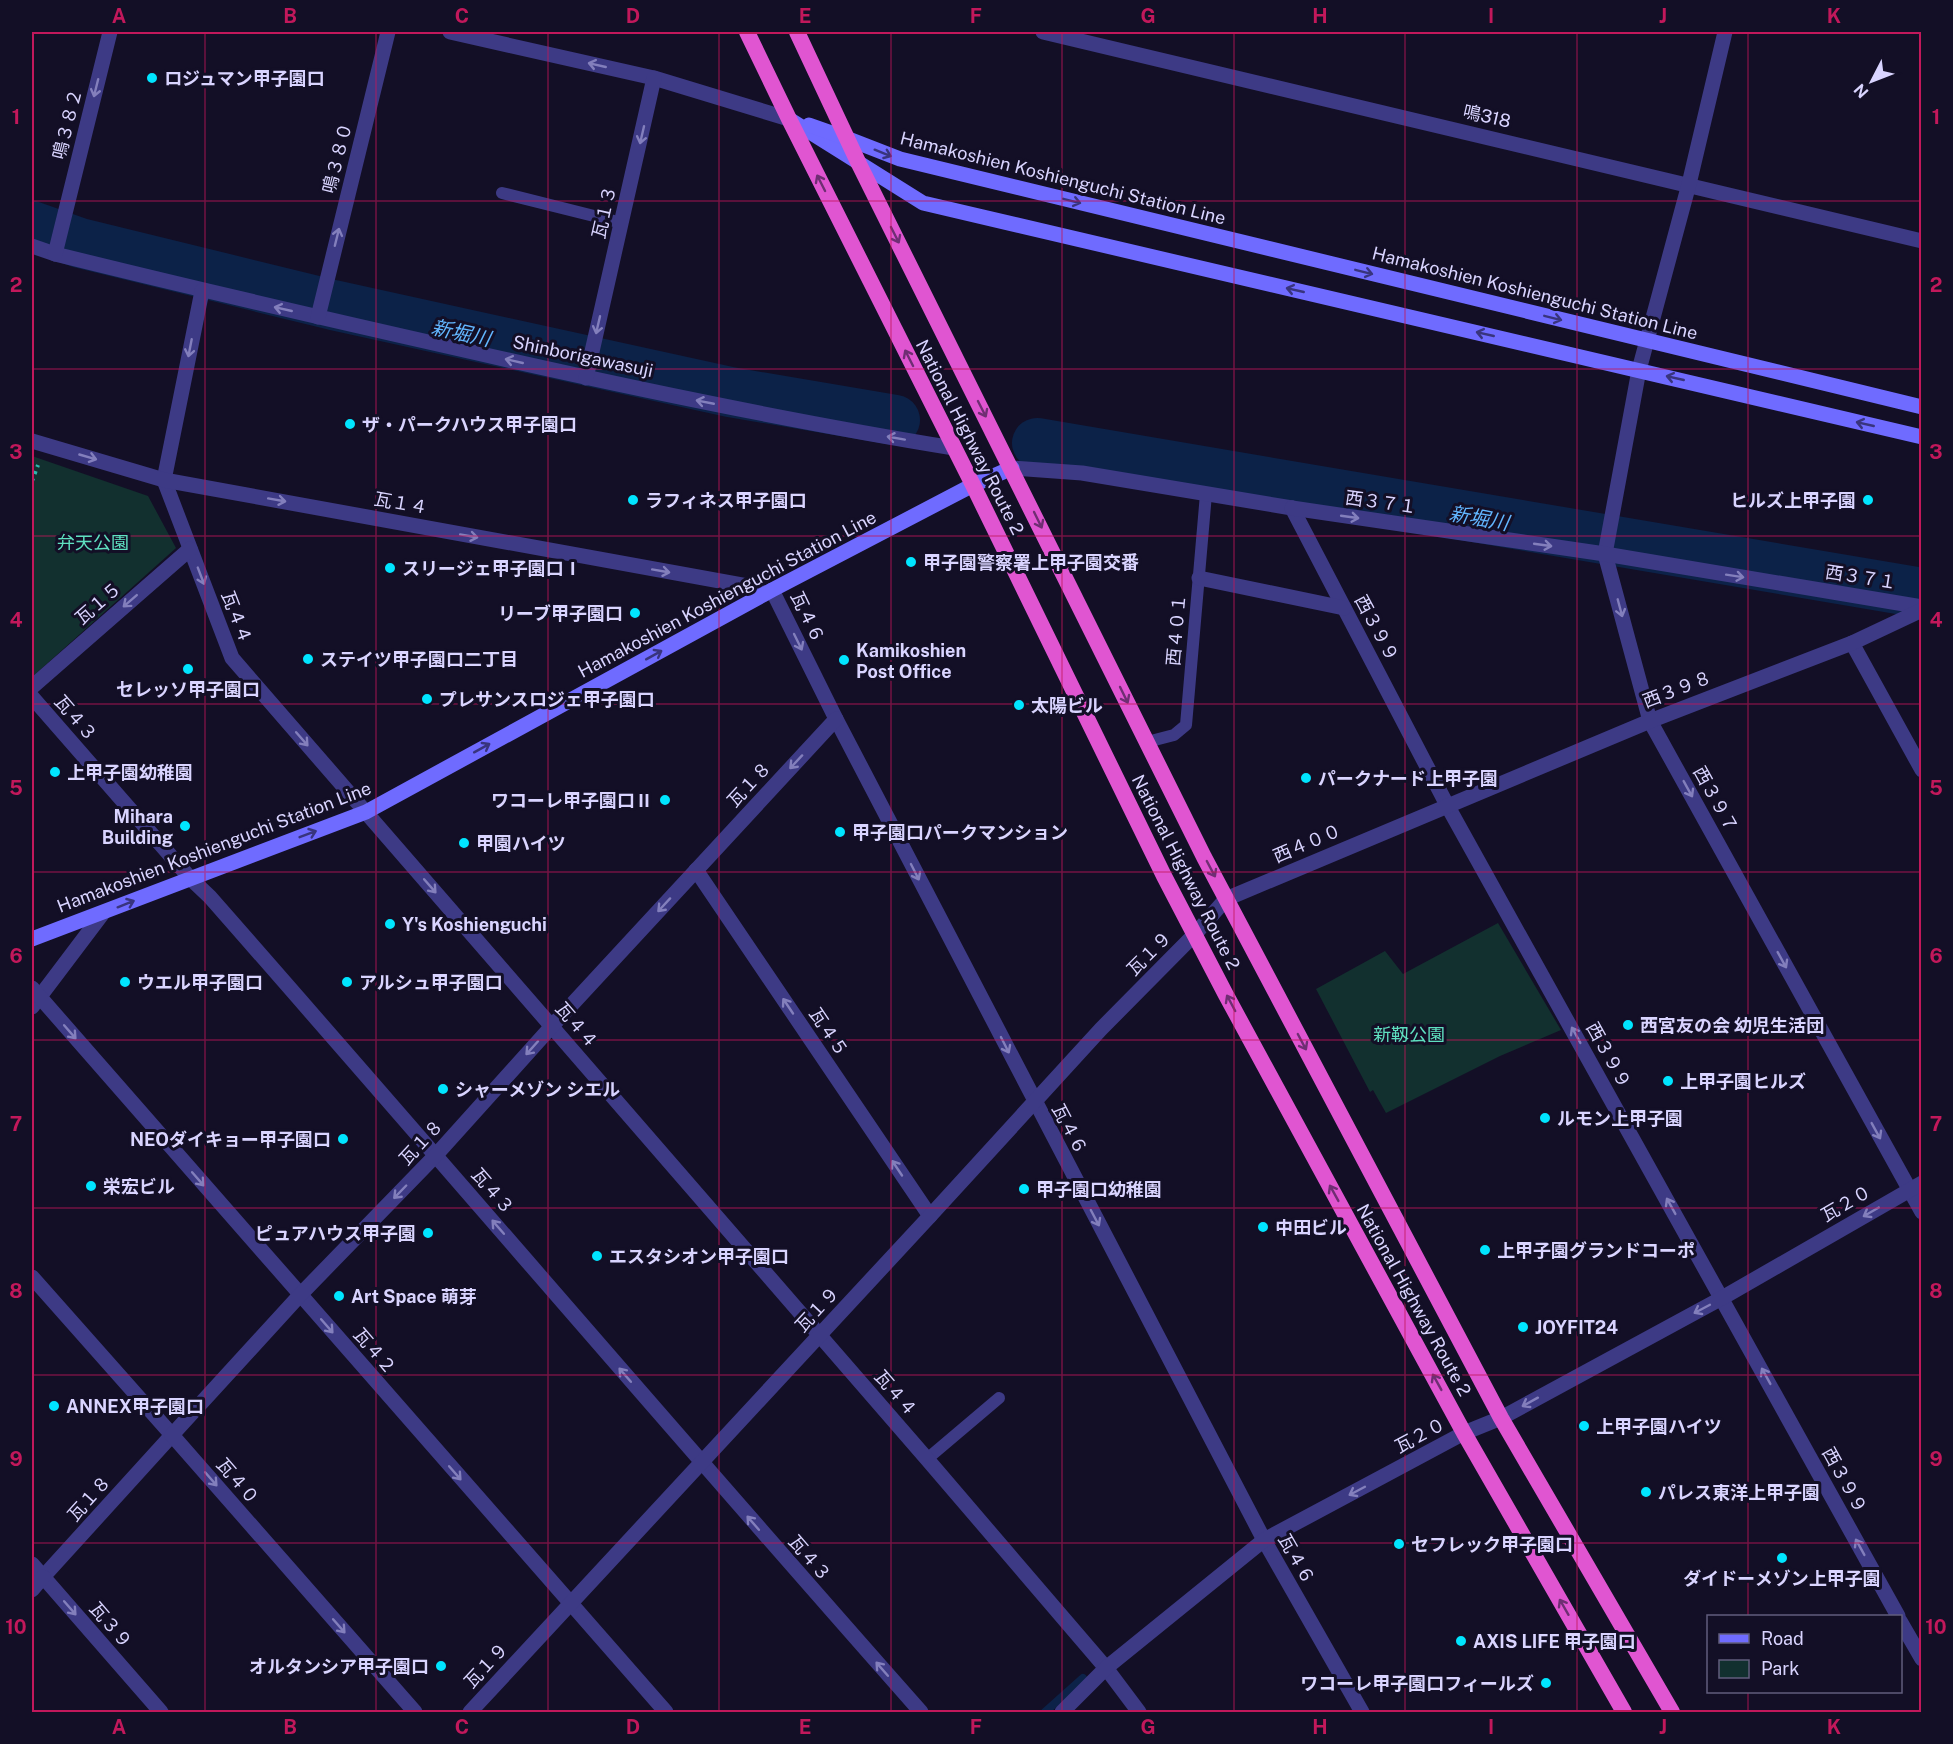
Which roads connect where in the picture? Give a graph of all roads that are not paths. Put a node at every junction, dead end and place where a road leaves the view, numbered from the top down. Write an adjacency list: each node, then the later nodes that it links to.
1 (110, 32): 15 (street, 鳴３８２, one-way to 15)
2 (388, 32): 19 (street, 鳴３８０, one-way to 2)
3 (450, 32): 8 (street, one-way to 3)
4 (747, 32): 9 (highway, National Highway Route 2)
5 (797, 32): 10 (highway, National Highway Route 2)
6 (1043, 32): 12 (street, 鳴318)
7 (1725, 32): 12 (street, 西３９７)
8 (654, 78): 9 (street); 14 (street, 瓦１３, one-way to 14)
9 (789, 119): 10 (main road, Hamakoshien Koshienguchi Station Line); 11 (main road); 26 (highway, National Highway Route 2, one-way to 9)
10 (846, 138): 11 (highway, National Highway Route 2); 20 (main road, Hamakoshien Koshienguchi Station Line, one-way to 20)
11 (859, 164): 22 (main road, one-way to 11); 27 (highway, National Highway Route 2, one-way to 27)
12 (1689, 184): 16 (street, 鳴318); 20 (street, 西３９７)
13 (502, 193): 14 (lane)
14 (622, 223): 21 (street, 瓦１３, one-way to 21)
15 (58, 240): 17 (street, Shinborigawasuji); 18 (street, Shinborigawasuji)
16 (1922, 241)
17 (32, 246)
18 (202, 291): 19 (street, Shinborigawasuji, one-way to 18); 28 (street, one-way to 28)
19 (320, 306): 21 (street, Shinborigawasuji, one-way to 19)
20 (1647, 340): 22 (street, 西３９７); 23 (main road, Hamakoshien Koshienguchi Station Line)
21 (588, 367): 26 (street, Shinborigawasuji, one-way to 21)
22 (1639, 370): 24 (main road, one-way to 22); 33 (street, 西３９７)
23 (1922, 407)
24 (1922, 437)
25 (32, 441): 28 (street, 瓦１４, one-way to 28)
26 (954, 448): 29 (highway, National Highway Route 2)
27 (1012, 468): 29 (main road, Hamakoshien Koshienguchi Station Line); 30 (street, 西３７１); 43 (highway, National Highway Route 2, one-way to 43)
28 (164, 480): 32 (street, 瓦４４); 35 (street, 瓦１４, one-way to 35)
29 (973, 485): 35 (main road, Hamakoshien Koshienguchi Station Line); 51 (highway, National Highway Route 2)
30 (1206, 494): 31 (street, 西３７１); 34 (lane, 西４０１)
31 (1292, 508): 33 (street, 西３７１, one-way to 33); 36 (street, 西３９９)
32 (190, 549): 39 (street, 瓦１５, one-way to 39); 46 (street, 瓦４４, one-way to 46)
33 (1605, 553): 37 (street, 西３７１, one-way to 37); 42 (street, 西３９７, one-way to 42)
34 (1199, 578): 36 (street); 43 (lane, 西４０１)
35 (769, 592): 41 (street, 瓦４６, one-way to 41); 46 (main road, Hamakoshien Koshienguchi Station Line, one-way to 35)
36 (1344, 608): 45 (street, 西３９９)
37 (1922, 608): 38 (street, 西３９８)
38 (1852, 643): 42 (street, 西３９８); 44 (street)
39 (32, 687)
40 (32, 697): 48 (street, 瓦４３)
41 (836, 718): 47 (street, 瓦１８, one-way to 47); 55 (street, 瓦４６, one-way to 55)
42 (1650, 721): 45 (street, 西３９８); 57 (street, 西３９７, one-way to 57)
43 (1148, 742): 49 (highway, National Highway Route 2, one-way to 49)
44 (1922, 770)
45 (1447, 804): 49 (street, 西４００); 62 (street, 西３９９, one-way to 45)
46 (366, 812): 48 (main road, Hamakoshien Koshienguchi Station Line, one-way to 46); 54 (street, 瓦４４, one-way to 54)
47 (696, 870): 54 (street, 瓦１８, one-way to 54); 59 (street, 瓦４５, one-way to 47)
48 (190, 878): 50 (main road, Hamakoshien Koshienguchi Station Line, one-way to 48); 56 (street, 瓦４３)
49 (1226, 899): 51 (street, 西４００); 65 (highway, National Highway Route 2, one-way to 65)
50 (103, 913): 52 (main road, Hamakoshien Koshienguchi Station Line); 53 (street)
51 (1195, 934): 55 (street, 瓦１９); 66 (highway, National Highway Route 2, one-way to 51)
52 (32, 939)
53 (34, 998): 61 (street, 瓦４２, one-way to 61)
54 (552, 1026): 56 (street, 瓦１８, one-way to 56); 63 (street, 瓦４４)
55 (1034, 1102): 59 (street, 瓦１９); 70 (street, 瓦４６, one-way to 70)
56 (436, 1155): 61 (street, 瓦１８, one-way to 61); 69 (street, 瓦４３, one-way to 56)
57 (1915, 1186): 58 (street, 西３９７); 62 (street, 瓦２０, one-way to 62)
58 (1922, 1212)
59 (930, 1216): 63 (street, 瓦１９)
60 (32, 1277): 67 (street, 瓦４０)
61 (300, 1295): 67 (street, 瓦１８); 74 (street, 瓦４２, one-way to 74)
62 (1722, 1298): 65 (street, 瓦２０, one-way to 65); 75 (street, 西３９９, one-way to 62)
63 (820, 1335): 68 (street, 瓦４４); 69 (street, 瓦１９)
64 (999, 1398): 68 (lane)
65 (1502, 1418): 66 (street, 瓦２０); 88 (highway, National Highway Route 2)
66 (1464, 1433): 70 (street, 瓦２０, one-way to 70); 87 (highway, National Highway Route 2, one-way to 66)
67 (172, 1435): 72 (street, 瓦１８); 80 (street, 瓦４０, one-way to 80)
68 (927, 1459): 78 (street, 瓦４４)
69 (700, 1463): 74 (street, 瓦１９); 83 (street, 瓦４３, one-way to 69)
70 (1263, 1540): 78 (street, 瓦２０); 86 (street, 瓦４６)
71 (32, 1564): 72 (street, 瓦３９)
72 (43, 1577): 73 (street, 瓦１８); 79 (street, 瓦３９, one-way to 79)
73 (32, 1590)
74 (569, 1604): 81 (street, 瓦１９); 82 (street, 瓦４２)
75 (1897, 1615)
76 (1902, 1624): 77 (street)
77 (1922, 1659)
78 (1106, 1668): 84 (street, 瓦２０); 85 (street, 瓦４４)
79 (161, 1713)
80 (415, 1713)
81 (470, 1713)
82 (666, 1713)
83 (921, 1713)
84 (1062, 1713)
85 (1139, 1713)
86 (1362, 1713)
87 (1624, 1713)
88 (1672, 1713)

